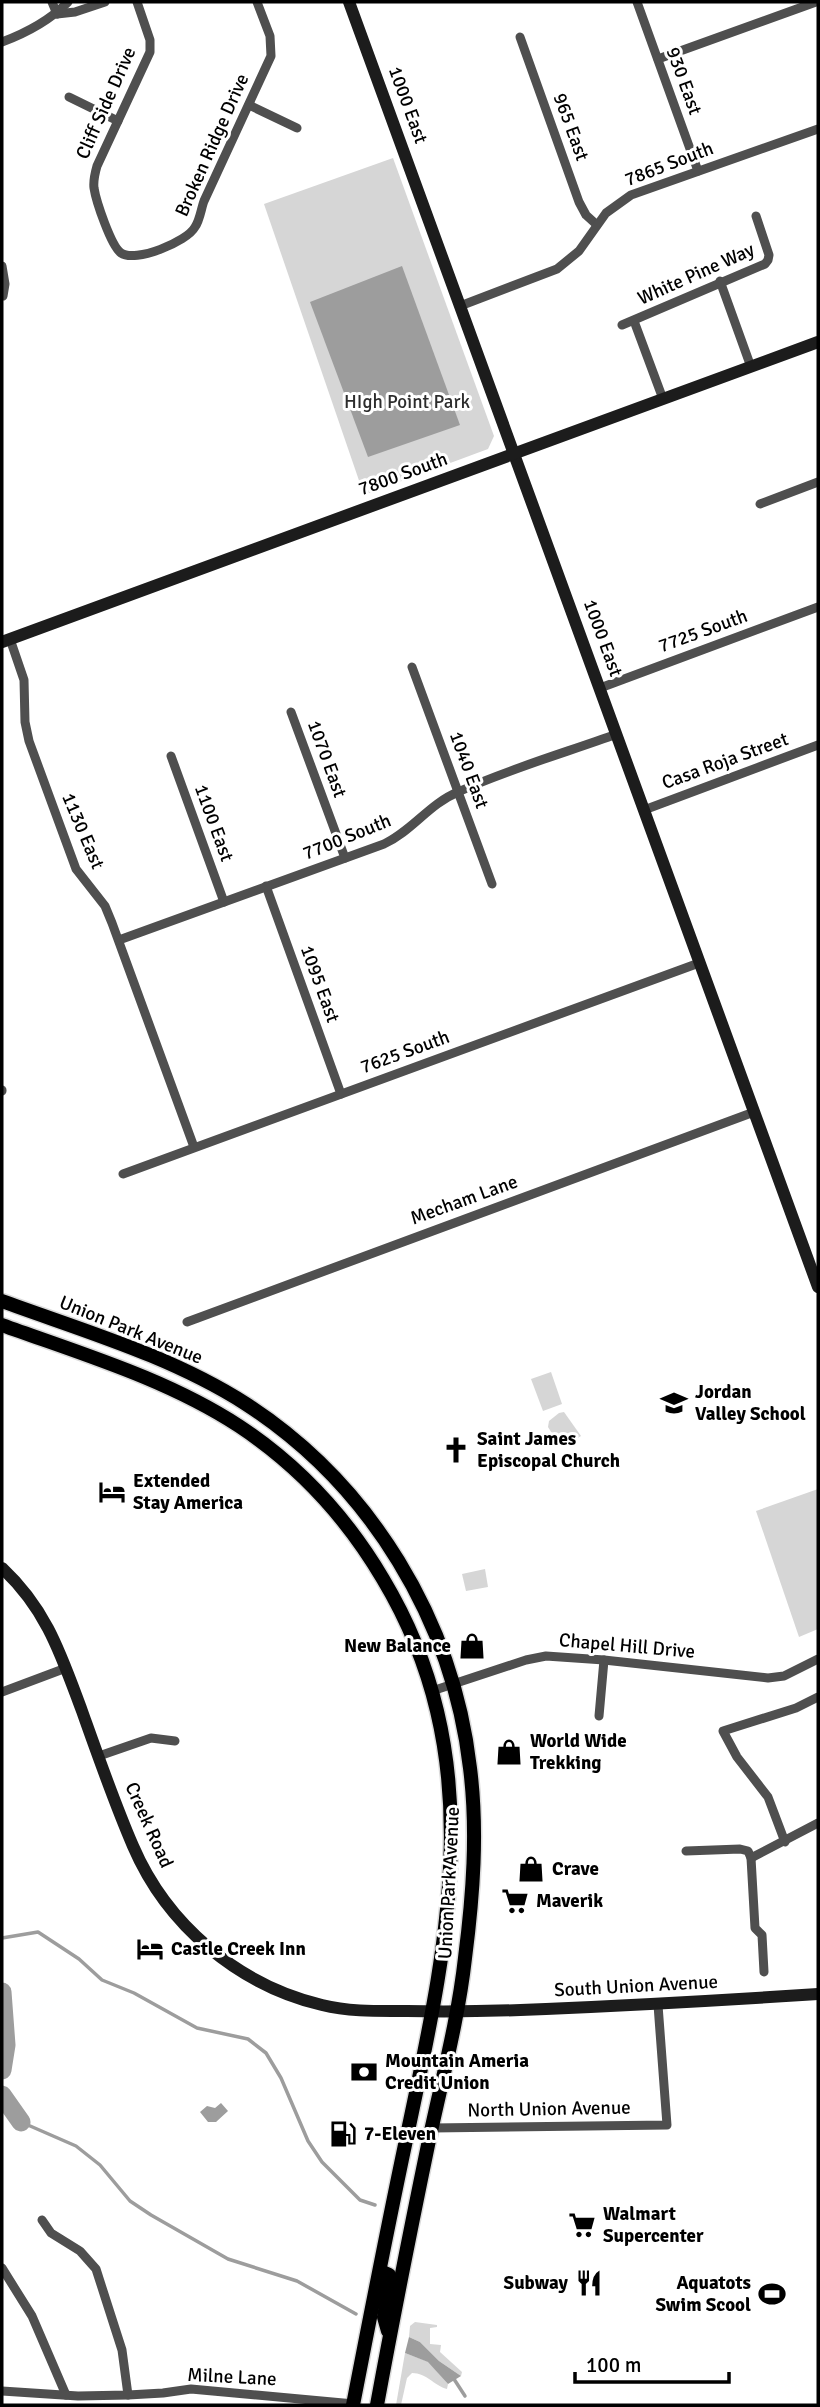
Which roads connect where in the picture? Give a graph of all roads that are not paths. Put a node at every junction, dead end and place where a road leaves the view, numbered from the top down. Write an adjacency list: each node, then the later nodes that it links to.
1 (52, 2): 9 (street)
2 (68, 2): 9 (street)
3 (105, 2): 9 (street)
4 (137, 2): 15 (street, Cliff Side Drive)
5 (257, 2): 14 (street, Broken Ridge Drive)
6 (349, 2): 25 (street, 1000 East)
7 (637, 2): 12 (street, 930 East)
8 (816, 2): 12 (street)
9 (57, 14): 11 (street)
10 (520, 37): 20 (street, 965 East)
11 (2, 42)
12 (658, 59): 18 (street, 930 East)
13 (69, 97): 15 (street)
14 (249, 105): 16 (street); 21 (street, Broken Ridge Drive)
15 (118, 121): 21 (street, Cliff Side Drive)
16 (297, 128)
17 (818, 129): 18 (street, 7865 South)
18 (698, 171): 20 (street, 7865 South)
19 (756, 216): 23 (street, White Pine Way)
20 (597, 225): 25 (street, 7865 South)
21 (124, 255)
22 (2, 266): 24 (street)
23 (720, 281): 26 (street, White Pine Way); 29 (street)
24 (3, 296)
25 (460, 306): 31 (street, 1000 East)
26 (634, 321): 27 (street, White Pine Way); 30 (street, White Pine Way)
27 (622, 325)
28 (818, 342): 29 (street, 7800 South)
29 (751, 367): 30 (street, 7800 South)
30 (663, 399): 31 (street, 7800 South)
31 (514, 454): 35 (street, 7800 South); 37 (street, 1000 East)
32 (818, 482): 33 (street)
33 (760, 503)
34 (818, 607): 37 (street, 7725 South)
35 (6, 640): 48 (street, 1130 East)
36 (412, 667): 42 (street, 1040 East)
37 (600, 688): 39 (street, 1000 East)
38 (291, 712): 44 (street, 1070 East)
39 (617, 734): 42 (street, 7700 South); 43 (street, 1000 East)
40 (818, 745): 43 (street, Casa Roja Street)
41 (171, 756): 47 (street, 1100 East)
42 (458, 792): 44 (street, 7700 South); 45 (street, 1040 East)
43 (644, 810): 49 (street, 1000 East)
44 (345, 858): 46 (street, 7700 South)
45 (492, 884)
46 (266, 886): 47 (street, 7700 South); 50 (street, 1095 East)
47 (224, 902): 48 (street, 7700 South)
48 (119, 940): 52 (street, 1130 East)
49 (699, 963): 50 (street, 7625 South); 51 (street, 1000 East)
50 (341, 1094): 52 (street, 7625 South)
51 (754, 1112): 54 (street, 1000 East); 56 (street, Mecham Lane)
52 (194, 1147): 53 (street, 7625 South)
53 (122, 1174)
54 (817, 1282)
55 (2, 1301): 62 (main road, Union Park Avenue)
56 (187, 1322)
57 (2, 1325): 63 (main road, Union Park Avenue)
58 (2, 1568): 61 (street, Creek Road)
59 (818, 1659): 60 (street, Chapel Hill Drive)
60 (604, 1660): 62 (street, Chapel Hill Drive); 66 (street)
61 (66, 1668): 64 (street); 68 (street, Creek Road)
62 (453, 1684): 63 (street, Chapel Hill Drive); 77 (main road, Union Park Avenue)
63 (432, 1691): 76 (main road, Union Park Avenue)
64 (2, 1692)
65 (818, 1697): 70 (street)
66 (599, 1716)
67 (175, 1741): 68 (street)
68 (99, 1756): 76 (street, Creek Road)
69 (818, 1822): 70 (street)
70 (785, 1842): 72 (street)
71 (686, 1852): 72 (street)
72 (751, 1858): 73 (street)
73 (764, 1972)
74 (818, 1994): 75 (street, South Union Avenue)
75 (658, 2006): 77 (street, South Union Avenue); 78 (street, North Union Avenue)
76 (434, 2013): 77 (street, Creek Road); 81 (main road, Union Park Avenue)
77 (456, 2013): 78 (main road, Union Park Avenue)
78 (432, 2127): 82 (main road, Union Park Avenue)
79 (42, 2220): 85 (street)
80 (2, 2268): 84 (street)
81 (380, 2270): 82 (main road); 86 (main road, Union Park Avenue)
82 (390, 2335): 87 (main road, Union Park Avenue)
83 (2, 2391): 84 (street, Milne Lane)
84 (66, 2395): 85 (street, Milne Lane)
85 (128, 2395): 86 (street, Milne Lane)
86 (354, 2404)
87 (377, 2405)

